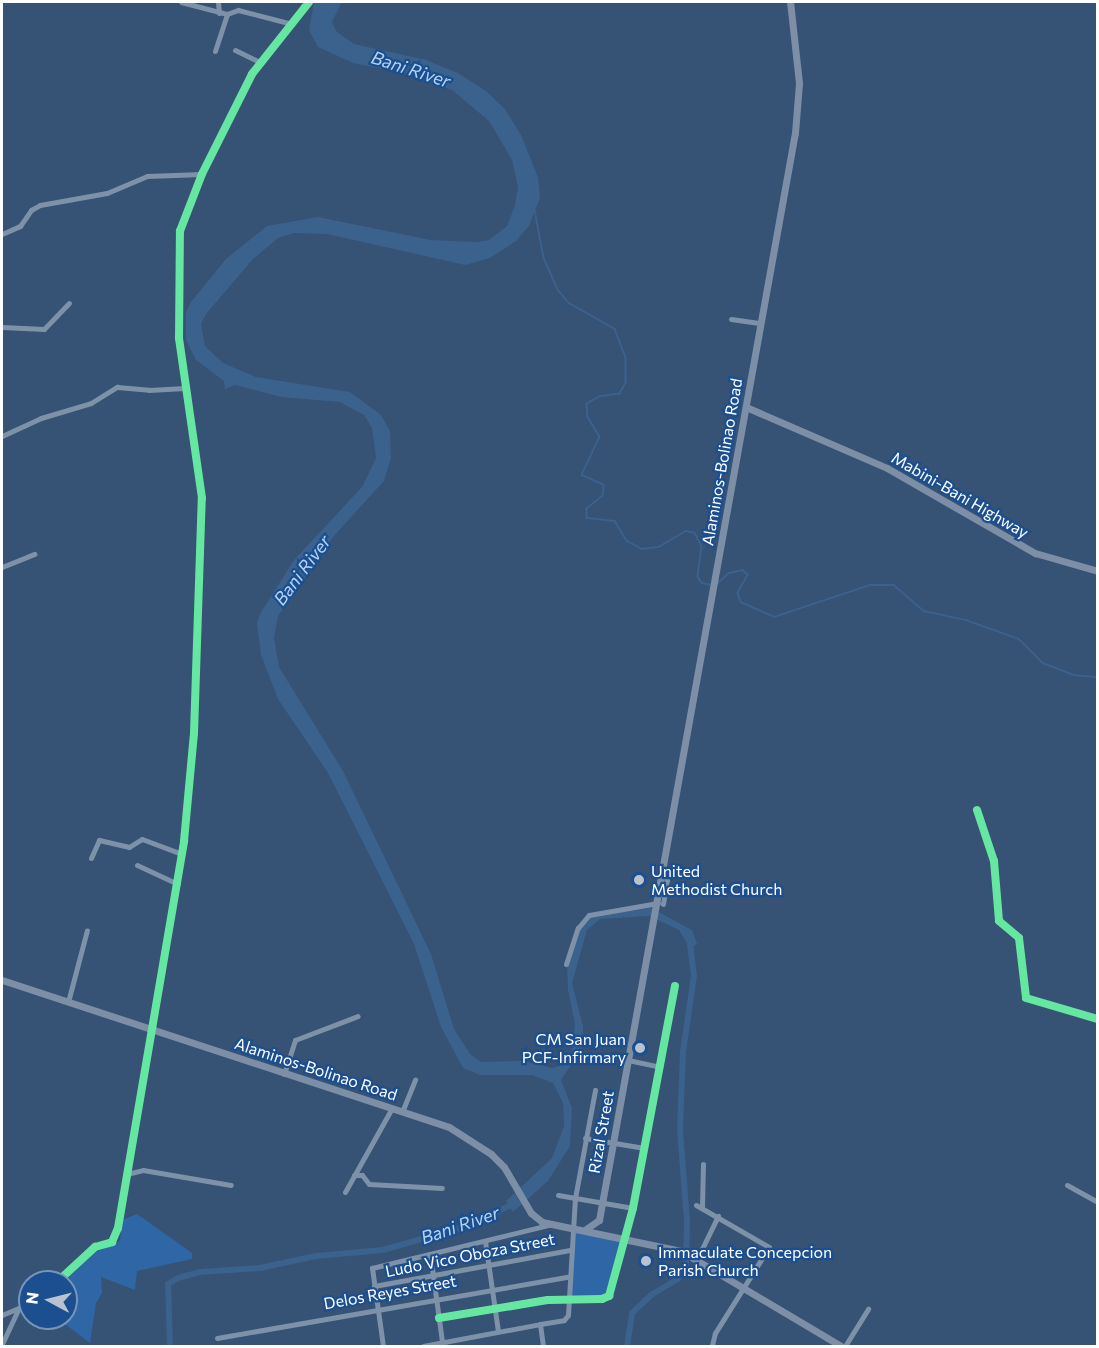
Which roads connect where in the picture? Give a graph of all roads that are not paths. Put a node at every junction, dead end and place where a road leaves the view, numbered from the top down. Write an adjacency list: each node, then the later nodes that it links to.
1 (181, 2): 5 (street)
2 (218, 2): 5 (street)
3 (309, 2): 7 (street)
4 (790, 2): 15 (main road, Alaminos-Bolinao Road)
5 (219, 13): 6 (street)
6 (227, 14): 7 (street); 8 (street)
7 (292, 24): 10 (street)
8 (215, 51)
9 (235, 51): 10 (street)
10 (260, 62): 11 (street)
11 (202, 174): 12 (street); 17 (street)
12 (2, 234)
13 (69, 303): 16 (street)
14 (731, 320): 15 (street)
15 (761, 323): 18 (main road, Alaminos-Bolinao Road)
16 (2, 327)
17 (185, 388): 19 (street); 24 (street)
18 (746, 407): 22 (main road, Mabini-Bani Highway); 28 (main road, Alaminos-Bolinao Road)
19 (2, 436)
20 (34, 554): 21 (street)
21 (2, 567)
22 (1098, 571)
23 (977, 810): 36 (street)
24 (182, 854): 25 (street); 27 (street)
25 (91, 858)
26 (137, 865): 27 (street)
27 (178, 884): 37 (street)
28 (660, 904): 29 (main road, Alaminos-Bolinao Road); 31 (street)
29 (654, 926): 38 (main road, Rizal Street)
30 (87, 930): 34 (street)
31 (566, 964)
32 (2, 980): 34 (main road, Alaminos-Bolinao Road)
33 (675, 986): 39 (street)
34 (68, 1002): 37 (main road, Alaminos-Bolinao Road)
35 (358, 1016): 40 (street)
36 (1098, 1019)
37 (153, 1031): 40 (main road, Alaminos-Bolinao Road); 49 (street)
38 (627, 1060): 39 (street); 46 (main road, Rizal Street)
39 (660, 1067): 47 (street)
40 (284, 1074): 43 (main road, Alaminos-Bolinao Road)
41 (415, 1080): 44 (street)
42 (595, 1090): 45 (street)
43 (392, 1108): 44 (main road, Alaminos-Bolinao Road); 50 (street)
44 (402, 1112): 64 (main road, Alaminos-Bolinao Road)
45 (585, 1138): 46 (street); 56 (street)
46 (613, 1143): 47 (street); 58 (main road, Rizal Street)
47 (644, 1148): 61 (street)
48 (703, 1164): 60 (street)
49 (127, 1174): 51 (street); 74 (street)
50 (354, 1175): 53 (street); 54 (street)
51 (231, 1185)
52 (1067, 1185): 57 (street)
53 (442, 1188)
54 (345, 1192)
55 (558, 1195): 56 (street)
56 (575, 1198): 58 (street); 65 (street)
57 (1098, 1202)
58 (602, 1203): 61 (street); 63 (main road, Rizal Street)
59 (696, 1205): 60 (street)
60 (702, 1207): 62 (street)
61 (633, 1208): 68 (street)
62 (717, 1216): 72 (street); 79 (street)
63 (599, 1220): 66 (main road); 67 (main road)
64 (549, 1225): 65 (main road); 69 (street)
65 (573, 1227): 66 (main road); 70 (street)
66 (586, 1229): 67 (main road)
67 (602, 1233): 68 (main road)
68 (626, 1238): 72 (main road); 81 (street)
69 (485, 1241): 71 (street); 73 (street)
70 (570, 1250): 73 (street, Ludo Vico Oboza Street); 76 (street)
71 (430, 1254): 75 (street); 77 (street)
72 (696, 1259): 79 (main road)
73 (489, 1264): 75 (street, Ludo Vico Oboza Street); 78 (street)
74 (70, 1270)
75 (433, 1274): 77 (street, Ludo Vico Oboza Street); 80 (street)
76 (568, 1277): 78 (street, Delos Reyes Street); 81 (street)
77 (374, 1286): 84 (street)
78 (492, 1288): 80 (street, Delos Reyes Street); 83 (street)
79 (746, 1288): 94 (street); 98 (main road)
80 (437, 1298): 84 (street, Delos Reyes Street); 88 (street)
81 (567, 1298): 83 (street); 89 (street)
82 (18, 1308): 87 (street)
83 (495, 1308): 88 (street); 90 (street)
84 (377, 1309): 91 (street, Delos Reyes Street); 95 (street)
85 (868, 1309): 98 (street)
86 (18, 1310): 93 (street)
87 (2, 1315)
88 (439, 1318): 92 (street)
89 (540, 1324): 90 (street); 97 (street)
90 (498, 1331): 92 (street)
91 (218, 1338)
92 (442, 1342): 96 (street)
93 (2, 1344)
94 (712, 1345)
95 (383, 1347)
96 (423, 1347)
97 (543, 1347)
98 (843, 1347)

